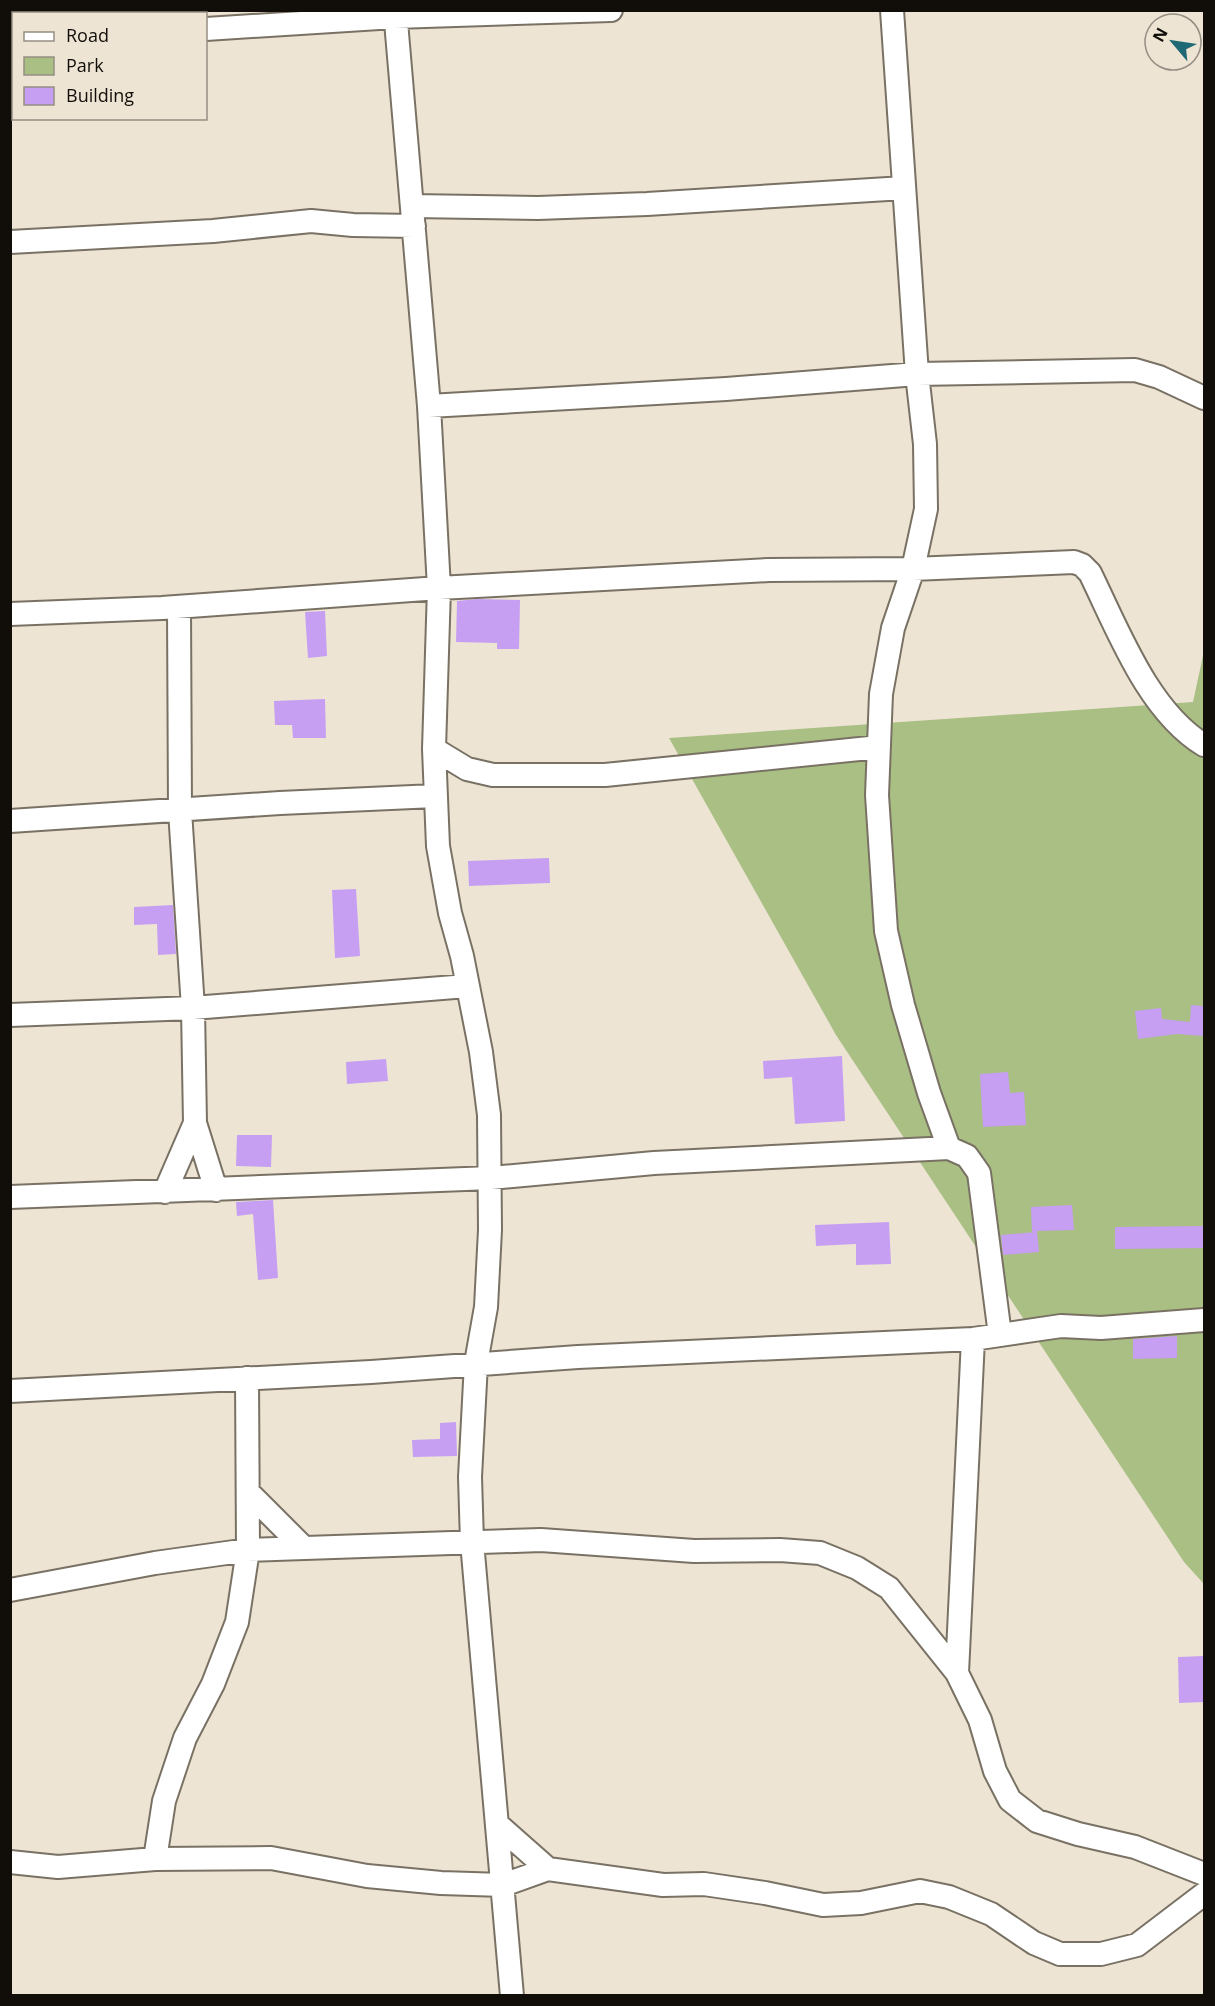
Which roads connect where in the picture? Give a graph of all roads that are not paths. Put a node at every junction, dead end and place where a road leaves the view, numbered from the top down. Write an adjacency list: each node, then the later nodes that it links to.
1 (611, 10): 3 (street)
2 (892, 10): 5 (street)
3 (395, 14): 4 (street); 6 (street)
4 (207, 29)
5 (904, 188): 6 (street); 8 (street)
6 (413, 216): 7 (street); 10 (street)
7 (10, 243)
8 (917, 374): 9 (street); 10 (street); 11 (street)
9 (1204, 398)
10 (429, 406): 12 (street)
11 (913, 568): 12 (street); 15 (street); 16 (street)
12 (439, 588): 13 (street); 17 (street)
13 (179, 606): 14 (street); 19 (street)
14 (10, 614)
15 (1204, 744)
16 (879, 747): 17 (street); 25 (street)
17 (434, 749): 18 (street)
18 (435, 796): 19 (street); 21 (street)
19 (180, 811): 20 (street); 22 (street)
20 (10, 821)
21 (467, 986): 22 (street); 26 (street)
22 (194, 1008): 23 (street); 24 (street)
23 (10, 1015)
24 (195, 1123): 27 (street); 28 (street)
25 (949, 1148): 26 (street); 31 (street)
26 (491, 1178): 27 (street); 33 (street)
27 (216, 1190): 28 (street)
28 (165, 1192): 29 (street)
29 (10, 1197)
30 (1204, 1320): 31 (street)
31 (1000, 1335): 32 (street)
32 (973, 1339): 33 (street); 41 (street)
33 (476, 1363): 34 (street); 37 (street)
34 (247, 1378): 35 (street); 36 (street)
35 (10, 1391)
36 (248, 1492): 38 (street); 39 (street)
37 (472, 1542): 38 (street); 41 (street); 42 (street)
38 (304, 1548): 39 (street)
39 (248, 1550): 40 (street); 43 (street)
40 (10, 1590)
41 (957, 1673): 46 (street)
42 (497, 1824): 45 (street); 47 (street)
43 (155, 1859): 44 (street); 47 (street)
44 (10, 1862)
45 (548, 1869): 47 (street); 48 (street)
46 (1204, 1874)
47 (503, 1885): 49 (street)
48 (1204, 1894)
49 (512, 1995)

